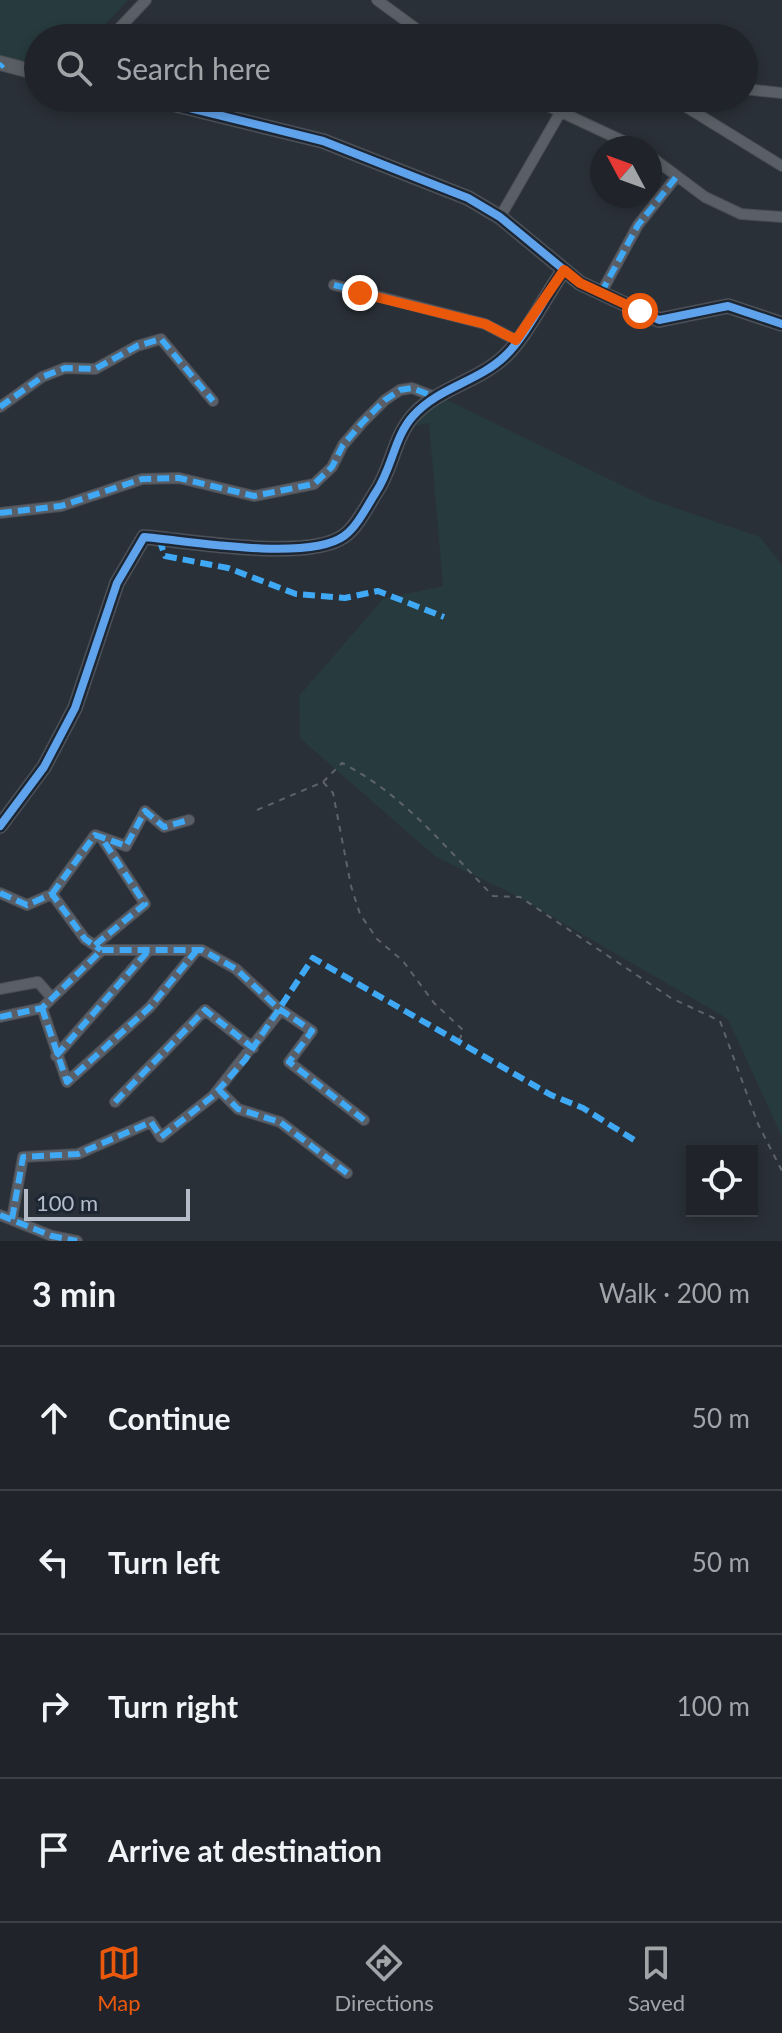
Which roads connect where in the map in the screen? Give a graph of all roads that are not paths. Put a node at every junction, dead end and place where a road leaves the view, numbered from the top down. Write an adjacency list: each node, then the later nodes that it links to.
1 (146, 0): 3 (street)
2 (377, 0): 4 (street)
3 (123, 24)
4 (410, 24)
5 (1, 65): 6 (street)
6 (24, 70)
7 (758, 90): 8 (street)
8 (782, 93)
9 (206, 112): 16 (street)
10 (694, 112): 14 (street)
11 (560, 113): 12 (street); 16 (street)
12 (611, 136)
13 (662, 165): 15 (street)
14 (782, 166)
15 (677, 176): 17 (street); 20 (street)
16 (500, 217): 18 (street)
17 (782, 217)
18 (564, 270): 20 (street); 22 (street)
19 (334, 285): 22 (street)
20 (601, 293): 21 (street)
21 (782, 324)
22 (516, 340): 23 (street)
23 (435, 397): 26 (street); 28 (street)
24 (213, 401): 25 (street)
25 (0, 407)
26 (0, 513)
27 (189, 820): 29 (street)
28 (0, 826)
29 (101, 837): 31 (street); 32 (street)
30 (0, 893): 31 (street)
31 (52, 894): 32 (street)
32 (98, 948): 33 (street); 36 (street)
33 (149, 950): 34 (street); 41 (street)
34 (197, 950): 38 (street); 41 (street)
35 (0, 989): 36 (street)
36 (52, 998): 37 (street)
37 (42, 1008): 39 (street); 41 (street)
38 (281, 1010): 40 (street); 44 (street)
39 (0, 1017)
40 (253, 1048): 42 (street); 43 (street)
41 (56, 1056)
42 (219, 1090): 45 (street); 47 (street)
43 (115, 1102)
44 (364, 1120)
45 (347, 1173)
46 (0, 1215): 47 (street)
47 (12, 1219): 48 (street)
48 (77, 1241)

